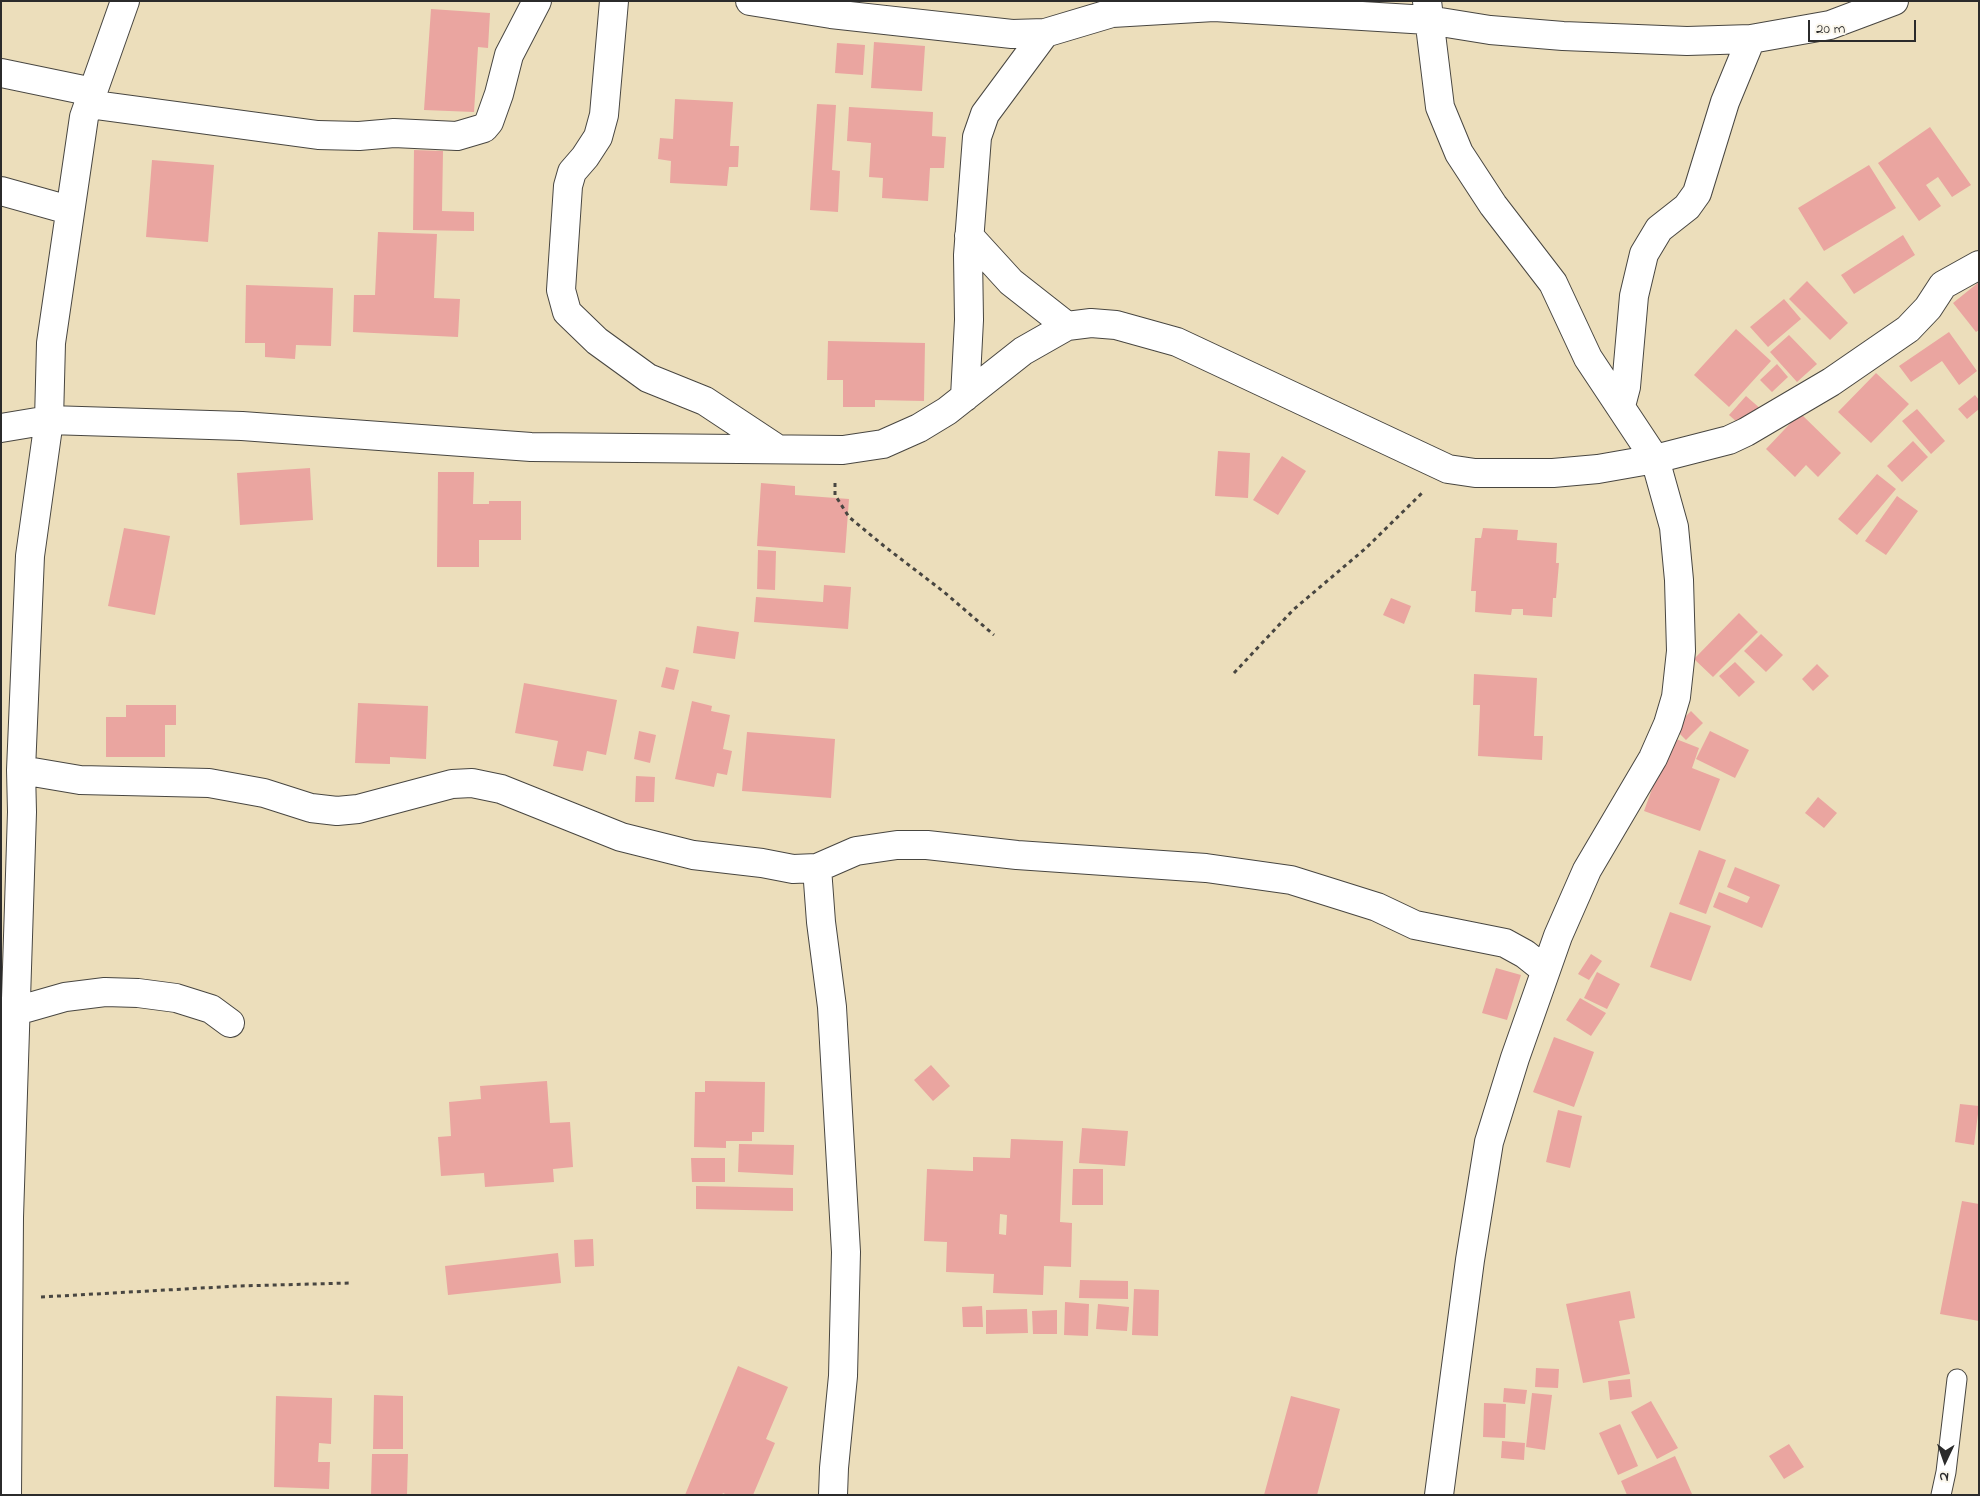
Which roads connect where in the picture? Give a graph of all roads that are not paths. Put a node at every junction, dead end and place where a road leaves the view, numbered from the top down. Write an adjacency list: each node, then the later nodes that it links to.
1 (125, 1): 10 (street)
2 (537, 1): 10 (street)
3 (614, 1): 20 (street)
4 (750, 1): 7 (street)
5 (1894, 1): 8 (street)
6 (1427, 11): 7 (street); 8 (street); 17 (street)
7 (1045, 33): 13 (street)
8 (1751, 39): 17 (street)
9 (1, 73): 10 (street)
10 (91, 98): 12 (street)
11 (1, 191): 12 (street)
12 (69, 210): 18 (street)
13 (969, 236): 15 (street); 16 (street)
14 (1979, 264): 21 (street)
15 (1067, 326): 16 (street); 21 (street)
16 (966, 397): 20 (street)
17 (1621, 406): 21 (street)
18 (49, 420): 19 (street); 20 (street); 22 (street)
19 (1, 428)
20 (776, 448)
21 (1656, 458): 25 (street)
22 (21, 770): 23 (street); 24 (street)
23 (12, 816): 26 (street)
24 (817, 868): 25 (street); 31 (street)
25 (1545, 970): 32 (street)
26 (11, 999): 27 (street); 28 (street)
27 (230, 1023)
28 (5, 1218): 30 (street)
29 (1957, 1379): 33 (lane)
30 (7, 1495)
31 (833, 1495)
32 (1439, 1495)
33 (1941, 1495)

